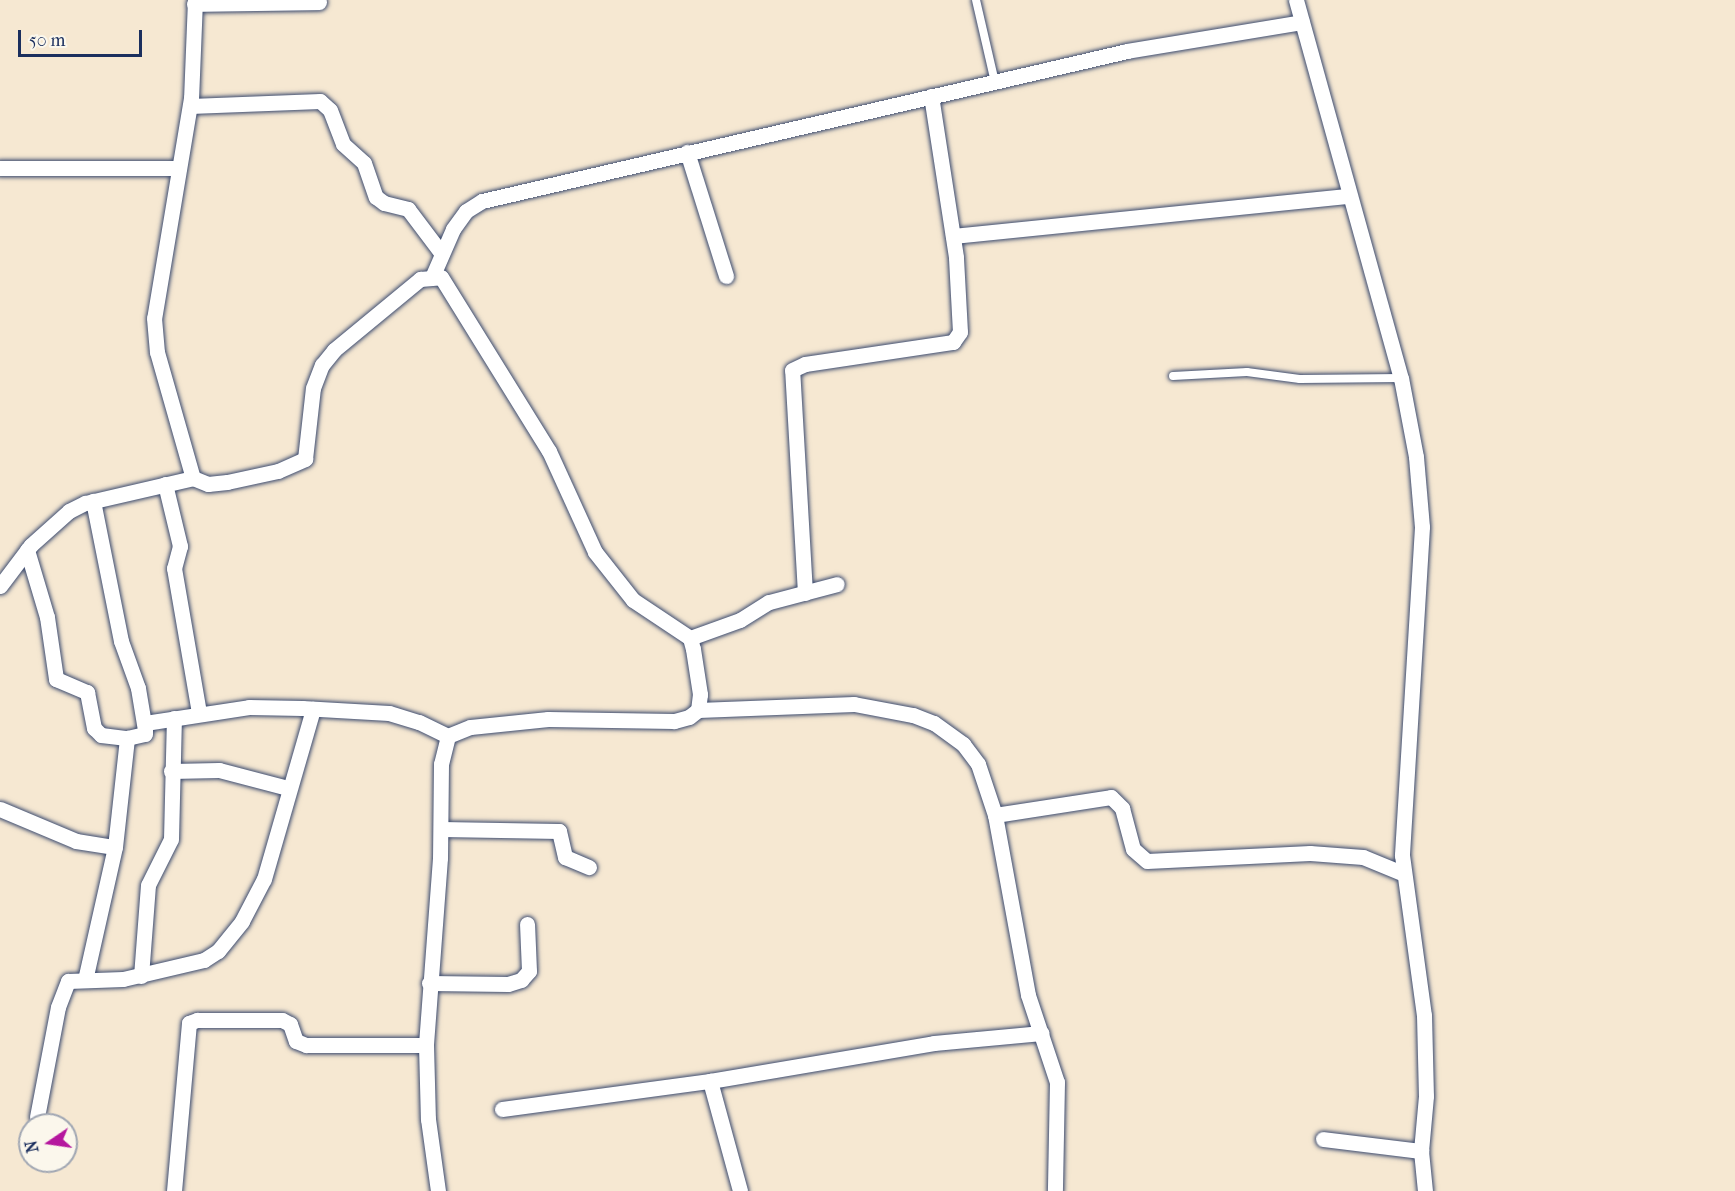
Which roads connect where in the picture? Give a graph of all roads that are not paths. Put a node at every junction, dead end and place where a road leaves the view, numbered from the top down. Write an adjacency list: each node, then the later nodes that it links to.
1 (976, 0): 6 (lane)
2 (1296, 0): 5 (street)
3 (195, 2): 4 (street); 8 (street)
4 (319, 2)
5 (1302, 22): 6 (street); 12 (street)
6 (995, 82): 7 (street)
7 (931, 96): 9 (street); 13 (street)
8 (190, 106): 11 (street); 14 (street)
9 (687, 152): 14 (street); 16 (street)
10 (0, 168): 11 (street)
11 (180, 168): 19 (street)
12 (1349, 196): 13 (street); 18 (street)
13 (953, 236): 25 (street)
14 (442, 254): 15 (street)
15 (432, 275): 19 (street); 26 (street)
16 (726, 276)
17 (1173, 376): 18 (lane)
18 (1401, 378): 41 (street)
19 (193, 478): 20 (street)
20 (165, 484): 21 (street); 29 (street)
21 (93, 501): 22 (street); 31 (street)
22 (27, 550): 24 (street); 33 (street)
23 (837, 584): 25 (street)
24 (0, 586)
25 (805, 593): 26 (street)
26 (690, 639): 28 (street)
27 (313, 709): 29 (street); 32 (street); 35 (street)
28 (698, 710): 32 (street); 37 (street)
29 (200, 712): 30 (street)
30 (174, 718): 31 (street); 34 (street)
31 (145, 723): 33 (street)
32 (448, 736): 38 (street)
33 (127, 738): 39 (street)
34 (171, 771): 35 (street); 43 (street)
35 (288, 788): 43 (street)
36 (0, 809): 39 (street)
37 (995, 815): 41 (street); 46 (street)
38 (441, 829): 40 (street); 45 (street)
39 (115, 847): 44 (street)
40 (589, 867)
41 (1402, 873): 52 (street)
42 (527, 924): 45 (street)
43 (141, 976): 44 (street)
44 (85, 980): 50 (street)
45 (429, 983): 47 (street)
46 (1042, 1033): 48 (street); 56 (street)
47 (426, 1045): 53 (street); 54 (street)
48 (710, 1081): 49 (street); 55 (street)
49 (502, 1109)
50 (38, 1113)
51 (1323, 1139): 52 (street)
52 (1421, 1151): 57 (street)
53 (174, 1191)
54 (438, 1191)
55 (740, 1191)
56 (1055, 1191)
57 (1425, 1191)

